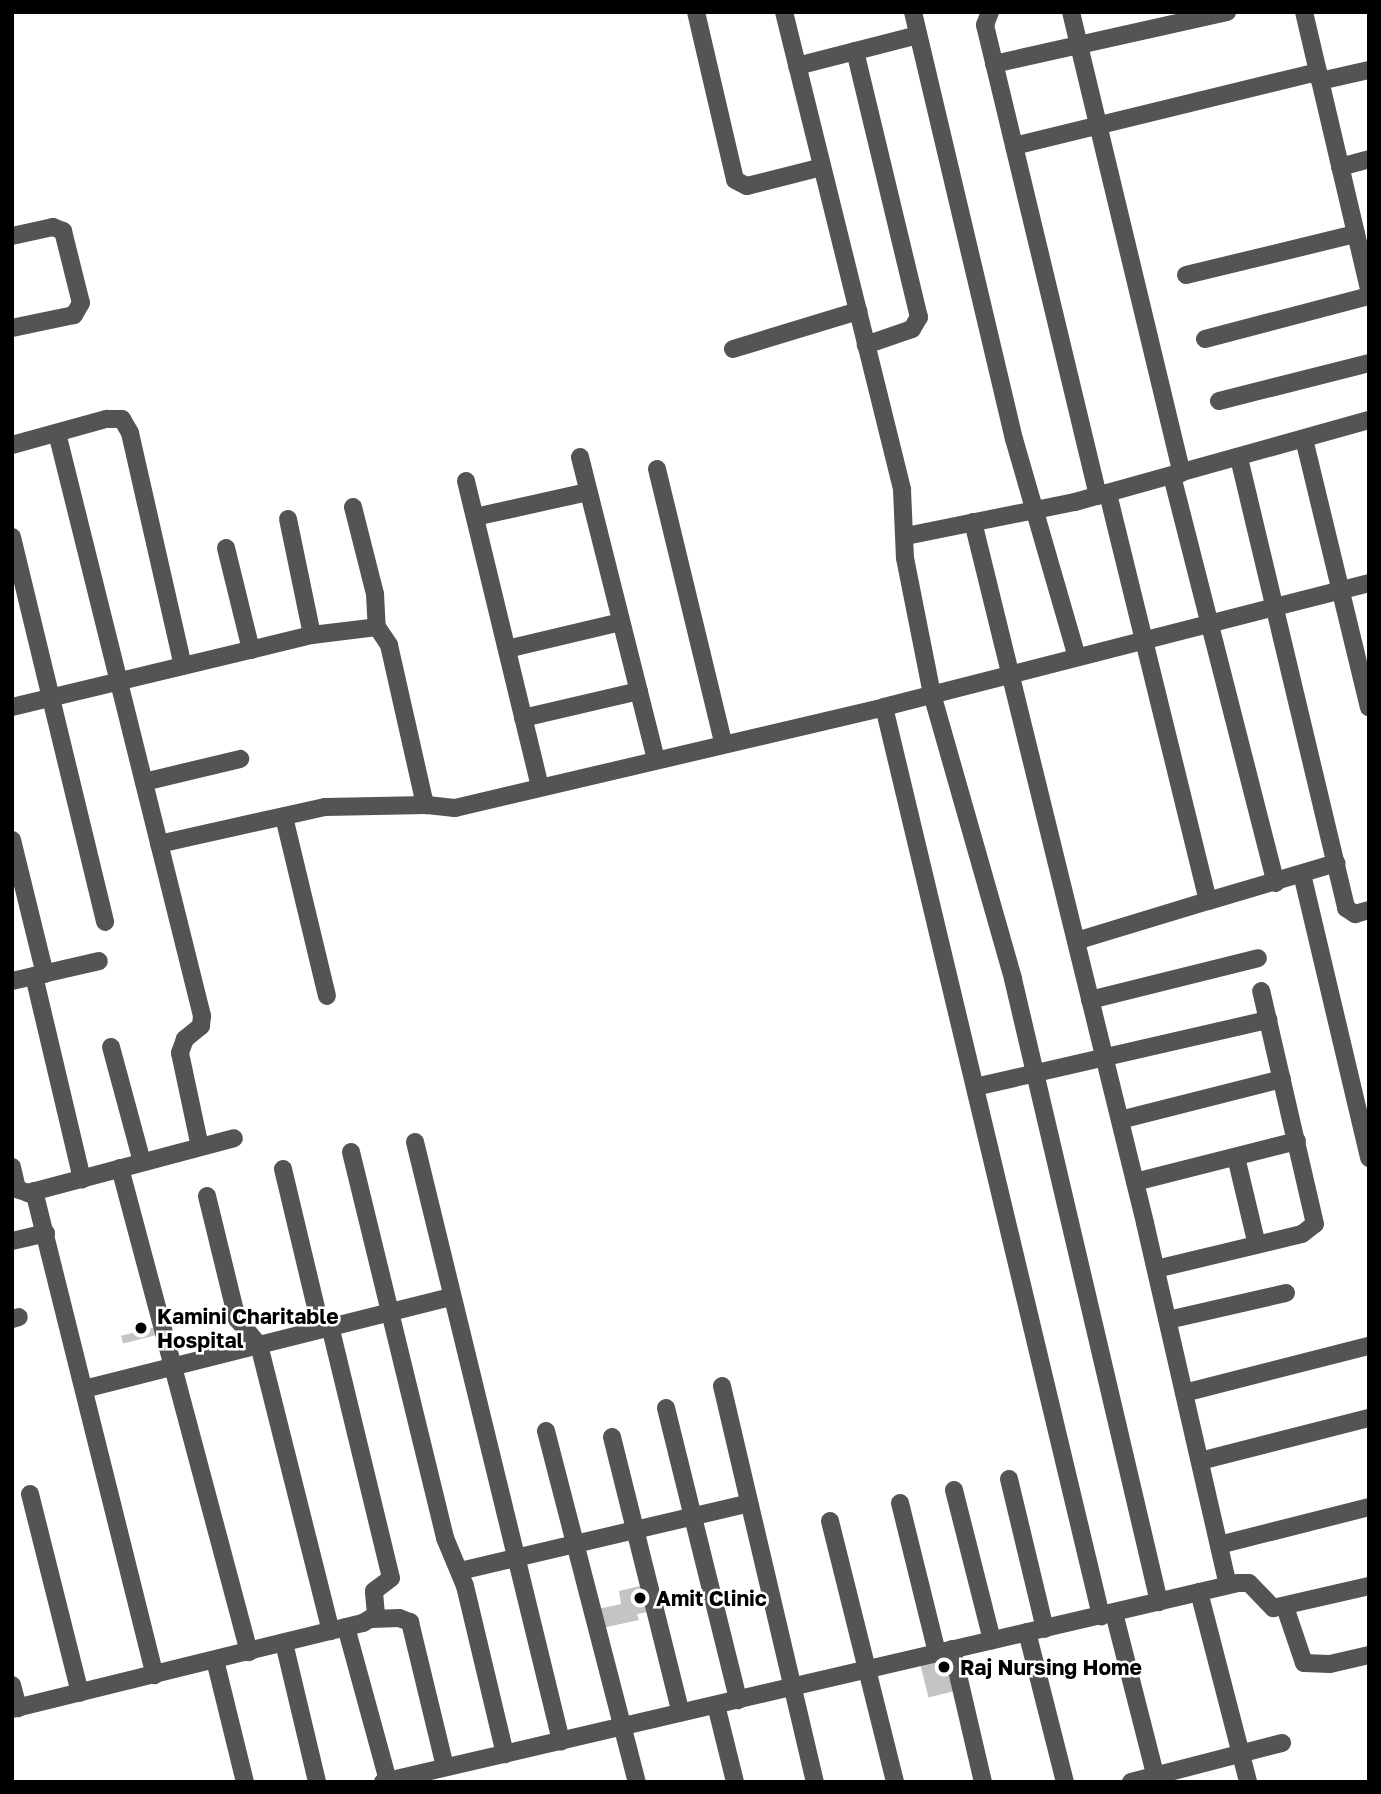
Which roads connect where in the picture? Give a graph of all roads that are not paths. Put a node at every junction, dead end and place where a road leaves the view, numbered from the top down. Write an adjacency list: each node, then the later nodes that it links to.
1 (696, 12): 18 (street)
2 (784, 12): 12 (street)
3 (913, 12): 8 (street)
4 (990, 12): 11 (street)
5 (1071, 12): 9 (street)
6 (1227, 12): 9 (street)
7 (1304, 12): 14 (street)
8 (918, 35): 10 (street); 44 (street)
9 (1080, 47): 11 (street); 15 (street)
10 (855, 51): 12 (street); 28 (street)
11 (995, 64): 16 (street)
12 (797, 66): 18 (street)
13 (1369, 70): 14 (street)
14 (1319, 77): 15 (street); 19 (street)
15 (1096, 125): 16 (street); 39 (street)
16 (1014, 146): 42 (street)
17 (1369, 159): 19 (street)
18 (822, 167): 25 (street)
19 (1340, 167): 21 (street)
20 (12, 236): 26 (street)
21 (1362, 244): 22 (street); 23 (street)
22 (1186, 275)
23 (1369, 289)
24 (1369, 296): 27 (street)
25 (858, 310): 28 (street); 29 (street)
26 (12, 328)
27 (1205, 339)
28 (866, 345): 48 (street)
29 (733, 349)
30 (1369, 363): 31 (street)
31 (1219, 401)
32 (1369, 420): 34 (street)
33 (57, 432): 35 (street); 62 (street); 64 (street)
34 (1304, 439): 37 (street); 52 (street)
35 (12, 445)
36 (580, 457): 41 (street)
37 (1239, 458): 39 (street); 53 (street)
38 (657, 469): 72 (street)
39 (1177, 475): 42 (street); 54 (street)
40 (466, 481): 45 (street)
41 (588, 492): 45 (street); 55 (street)
42 (1103, 494): 44 (street); 58 (street)
43 (353, 507): 56 (street)
44 (1037, 510): 47 (street); 61 (street)
45 (475, 517): 59 (street)
46 (288, 519): 57 (street)
47 (974, 522): 48 (street); 63 (street)
48 (906, 536): 66 (street)
49 (12, 537): 67 (street)
50 (226, 548): 60 (street)
51 (1369, 583): 52 (street)
52 (1340, 589): 53 (street); 70 (street)
53 (1273, 604): 54 (street); 81 (street)
54 (1209, 621): 58 (street); 83 (street)
55 (621, 622): 59 (street); 65 (street)
56 (377, 627): 57 (street); 77 (street)
57 (312, 635): 60 (street)
58 (1142, 639): 61 (street); 84 (street)
59 (506, 649): 71 (street)
60 (251, 650): 62 (street)
61 (1077, 657): 63 (street)
62 (183, 666): 64 (street)
63 (1010, 674): 66 (street); 87 (street)
64 (118, 681): 67 (street); 75 (street)
65 (639, 691): 71 (street); 74 (street)
66 (932, 694): 69 (street); 98 (street)
67 (51, 697): 68 (street); 86 (street)
68 (12, 707)
69 (884, 707): 72 (street); 100 (street)
70 (1369, 708)
71 (523, 718): 76 (street)
72 (723, 742): 74 (street)
73 (240, 759): 75 (street)
74 (656, 759): 76 (street)
75 (144, 782): 80 (street)
76 (540, 787): 77 (street)
77 (427, 805): 78 (street)
78 (284, 817): 80 (street); 93 (street)
79 (12, 840): 90 (street)
80 (159, 844): 105 (street)
81 (1336, 863): 82 (street); 85 (street)
82 (1302, 874): 83 (street); 108 (street)
83 (1276, 883): 84 (street)
84 (1208, 901): 87 (street)
85 (1369, 910)
86 (105, 922)
87 (1076, 941): 94 (street)
88 (1258, 958): 94 (street)
89 (99, 961): 90 (street)
90 (39, 975): 91 (street); 113 (street)
91 (12, 981)
92 (1261, 991): 95 (street)
93 (327, 996)
94 (1090, 1000): 97 (street)
95 (1268, 1020): 97 (street); 99 (street)
96 (111, 1047): 109 (street)
97 (1105, 1057): 98 (street); 101 (street)
98 (1035, 1073): 100 (street); 153 (street)
99 (1282, 1079): 101 (street); 103 (street)
100 (975, 1087): 155 (street)
101 (1120, 1120): 114 (street)
102 (234, 1138): 105 (street)
103 (1297, 1141): 107 (street); 119 (street)
104 (415, 1142): 122 (street)
105 (200, 1147): 109 (street)
106 (351, 1152): 123 (street)
107 (1236, 1157): 114 (street); 119 (street)
108 (1369, 1158)
109 (142, 1162): 111 (street)
110 (12, 1167): 115 (street)
111 (120, 1168): 113 (street); 128 (street)
112 (283, 1169): 125 (street)
113 (82, 1179): 115 (street)
114 (1135, 1182): 120 (street)
115 (34, 1191): 117 (street)
116 (206, 1196): 126 (street)
117 (46, 1233): 118 (street); 130 (street)
118 (12, 1241)
119 (1258, 1245): 120 (street)
120 (1156, 1269): 124 (street)
121 (1286, 1293): 124 (street)
122 (450, 1297): 123 (street); 148 (street)
123 (390, 1312): 125 (street); 149 (street)
124 (1168, 1320): 131 (street)
125 (326, 1328): 126 (street); 156 (street)
126 (259, 1345): 128 (street); 157 (street)
127 (1369, 1346): 131 (street)
128 (173, 1366): 130 (street); 163 (street)
129 (722, 1386): 140 (street)
130 (84, 1389): 167 (street)
131 (1184, 1393): 136 (street)
132 (666, 1408): 143 (street)
133 (1369, 1419): 136 (street)
134 (546, 1431): 146 (street)
135 (612, 1437): 145 (street)
136 (1200, 1461): 147 (street)
137 (1009, 1479): 158 (street)
138 (954, 1490): 160 (street)
139 (30, 1493): 170 (street)
140 (749, 1503): 143 (street); 169 (street)
141 (900, 1503): 162 (street)
142 (1369, 1507): 147 (street)
143 (693, 1516): 145 (street); 171 (street)
144 (830, 1521): 166 (street)
145 (635, 1530): 146 (street); 174 (street)
146 (577, 1545): 148 (street); 175 (street)
147 (1219, 1545): 150 (street)
148 (516, 1557): 149 (street); 176 (street)
149 (460, 1571): 178 (street)
150 (1228, 1586): 152 (street); 154 (street)
151 (1369, 1587): 154 (street)
152 (1199, 1592): 153 (street); 179 (street)
153 (1159, 1602): 155 (street)
154 (1285, 1607): 164 (street)
155 (1108, 1614): 158 (street); 181 (street)
156 (372, 1619): 157 (street); 180 (street)
157 (339, 1629): 161 (street); 182 (street)
158 (1045, 1629): 159 (street)
159 (1027, 1632): 160 (street); 190 (street)
160 (992, 1640): 162 (street)
161 (284, 1643): 163 (street); 184 (street)
162 (944, 1651): 166 (street); 189 (street)
163 (249, 1652): 165 (street)
164 (1369, 1655)
165 (215, 1660): 167 (street); 183 (street)
166 (866, 1670): 169 (street); 188 (street)
167 (155, 1675): 170 (street)
168 (12, 1685): 173 (street)
169 (791, 1688): 171 (street); 187 (street)
170 (80, 1693): 173 (street)
171 (738, 1700): 172 (street)
172 (716, 1705): 174 (street); 186 (street)
173 (15, 1709)
174 (681, 1713): 175 (street)
175 (623, 1727): 176 (street); 185 (street)
176 (561, 1741): 178 (street)
177 (1282, 1743): 179 (street)
178 (505, 1754): 180 (street)
179 (1241, 1754): 181 (street); 192 (street)
180 (445, 1767): 182 (street)
181 (1156, 1779): 191 (street)
182 (386, 1781)
183 (245, 1782)
184 (317, 1782)
185 (637, 1782)
186 (735, 1782)
187 (815, 1782)
188 (895, 1782)
189 (983, 1782)
190 (1065, 1782)
191 (1131, 1782)
192 (1248, 1782)

